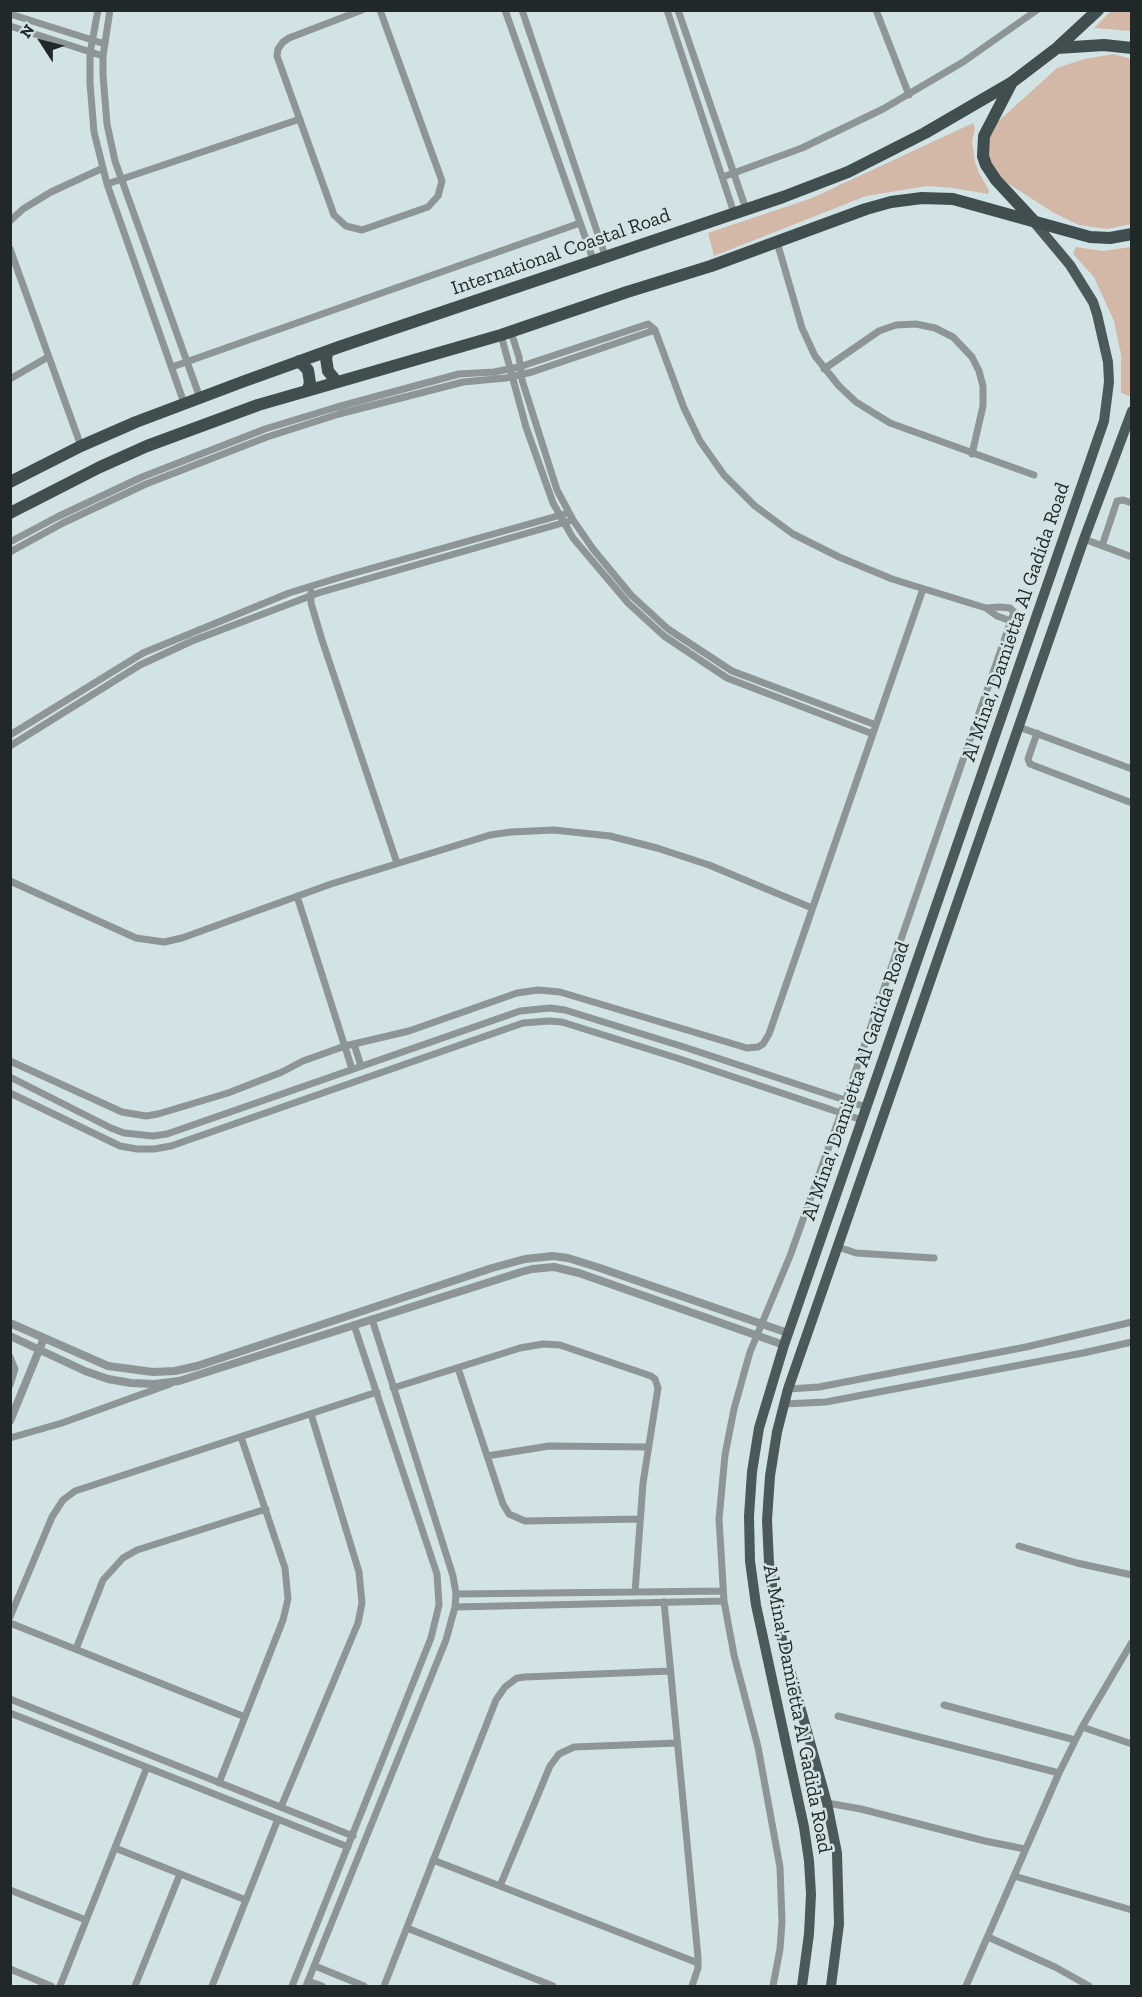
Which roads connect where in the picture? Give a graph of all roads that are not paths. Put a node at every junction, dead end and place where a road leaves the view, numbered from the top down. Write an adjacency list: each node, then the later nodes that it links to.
1 (98, 10): 14 (street)
2 (110, 10): 15 (street)
3 (362, 10): 22 (street)
4 (380, 10): 22 (street)
5 (505, 10): 31 (street)
6 (522, 10): 35 (street)
7 (667, 10): 25 (street)
8 (678, 10): 24 (street)
9 (876, 10): 21 (street)
10 (1037, 10): 21 (street)
11 (1098, 10): 16 (highway, International Coastal Road)
12 (10, 14): 14 (street)
13 (10, 26): 18 (street)
14 (92, 41): 15 (street); 18 (street)
15 (105, 44): 19 (street)
16 (1057, 48): 17 (highway); 20 (highway, International Coastal Road)
17 (1131, 48)
18 (90, 53): 19 (street); 23 (street)
19 (103, 56): 26 (street)
20 (1011, 83): 28 (highway, International Coastal Road); 30 (highway)
21 (909, 94): 24 (street)
22 (300, 119): 26 (street)
23 (103, 168): 27 (street); 29 (street)
24 (734, 173): 25 (street); 28 (street)
25 (723, 177): 28 (street)
26 (122, 179): 27 (street); 40 (street)
27 (107, 184): 41 (street)
28 (740, 211): 35 (highway, International Coastal Road)
29 (10, 221)
30 (1034, 222): 32 (highway); 33 (highway); 83 (main road, Al Mina', Damietta Al Gadida Road)
31 (580, 224): 35 (street); 40 (street)
32 (1131, 234)
33 (777, 242): 36 (highway); 42 (street)
34 (10, 249): 38 (street)
35 (600, 260): 37 (highway, International Coastal Road)
36 (506, 333): 43 (street); 44 (street); 46 (highway)
37 (328, 351): 39 (highway, International Coastal Road); 46 (highway)
38 (48, 357): 45 (street); 51 (street)
39 (299, 361): 47 (highway); 48 (highway, International Coastal Road)
40 (186, 362): 41 (street); 48 (street)
41 (172, 367): 49 (street)
42 (824, 369): 52 (street); 52 (street)
43 (520, 371): 44 (street); 57 (street); 67 (street)
44 (510, 373): 58 (street); 62 (street); 64 (street)
45 (10, 379)
46 (337, 382): 47 (highway)
47 (308, 389): 56 (highway)
48 (200, 398): 49 (highway, International Coastal Road)
49 (184, 403): 51 (highway, International Coastal Road)
50 (1131, 411): 61 (main road, Al Mina', Damietta Al Gadida Road)
51 (81, 446): 54 (highway, International Coastal Road)
52 (972, 453): 53 (street)
53 (1034, 475)
54 (10, 482)
55 (1131, 503): 63 (street)
56 (10, 513)
57 (568, 513): 58 (street); 59 (street)
58 (559, 515): 60 (street); 66 (street)
59 (573, 520): 60 (street); 71 (street)
60 (563, 523): 68 (street); 74 (street)
61 (1084, 539): 63 (street); 72 (main road, Al Mina', Damietta Al Gadida Road)
62 (10, 542)
63 (1102, 546): 65 (street)
64 (10, 552)
65 (1131, 557)
66 (314, 585): 68 (street); 75 (street)
67 (923, 589): 69 (street); 71 (street)
68 (310, 595): 76 (street); 79 (street)
69 (986, 608): 70 (street); 70 (street)
70 (1011, 621): 94 (street)
71 (876, 725): 74 (street)
72 (1019, 727): 73 (street); 84 (main road, Al Mina', Damietta Al Gadida Road)
73 (1037, 733): 77 (street); 78 (street)
74 (873, 734): 82 (street)
75 (10, 735)
76 (10, 746)
77 (1131, 769)
78 (1131, 803)
79 (397, 863): 81 (street); 82 (street)
80 (10, 881): 81 (street)
81 (297, 896): 88 (street)
82 (813, 908): 87 (street)
83 (902, 1005): 84 (main road); 85 (main road, Al Mina', Damietta Al Gadida Road)
84 (920, 1011): 86 (main road, Al Mina', Damietta Al Gadida Road)
85 (896, 1022): 86 (main road); 95 (main road, Al Mina', Damietta Al Gadida Road)
86 (914, 1028): 98 (main road, Al Mina', Damietta Al Gadida Road)
87 (354, 1044): 88 (street); 90 (street)
88 (345, 1046): 89 (street); 91 (street)
89 (10, 1061)
90 (362, 1066): 91 (street); 94 (street)
91 (352, 1069): 92 (street)
92 (10, 1077)
93 (10, 1093): 96 (street)
94 (845, 1102): 95 (street); 96 (street)
95 (866, 1107): 97 (main road, Al Mina', Damietta Al Gadida Road)
96 (841, 1113): 97 (street); 105 (street)
97 (862, 1119): 107 (main road, Al Mina', Damietta Al Gadida Road)
98 (838, 1247): 99 (street); 119 (main road, Al Mina', Damietta Al Gadida Road)
99 (934, 1258)
100 (419, 1292): 101 (street); 105 (street); 110 (street)
101 (422, 1303): 102 (street); 108 (street)
102 (372, 1319): 106 (street); 118 (street)
103 (1131, 1322): 119 (street)
104 (10, 1323): 110 (street)
105 (762, 1323): 107 (street); 108 (street)
106 (354, 1325): 116 (street); 120 (street)
107 (788, 1333): 112 (main road, Al Mina', Damietta Al Gadida Road)
108 (756, 1335): 112 (street); 132 (street)
109 (10, 1336): 113 (street)
110 (44, 1338): 113 (street)
111 (1131, 1342): 121 (street)
112 (784, 1345): 187 (main road, Al Mina', Damietta Al Gadida Road)
113 (39, 1350): 116 (street); 123 (street)
114 (10, 1357): 117 (street)
115 (458, 1368): 118 (street); 126 (street); 127 (street)
116 (179, 1381): 125 (street)
117 (10, 1385)
118 (393, 1388): 134 (street)
119 (788, 1389): 121 (main road, Al Mina', Damietta Al Gadida Road)
120 (377, 1392): 122 (street); 158 (street)
121 (784, 1404): 155 (main road, Al Mina', Damietta Al Gadida Road)
122 (311, 1414): 124 (street); 156 (street)
123 (10, 1421)
124 (241, 1437): 128 (street); 138 (street)
125 (10, 1438)
126 (648, 1447): 127 (street); 129 (street)
127 (488, 1456): 129 (street)
128 (266, 1509): 141 (street); 147 (street)
129 (640, 1519): 133 (street)
130 (1019, 1546): 131 (street)
131 (1131, 1575)
132 (723, 1591): 133 (street); 135 (street)
133 (635, 1592): 134 (street)
134 (456, 1594): 137 (street)
135 (724, 1601): 136 (street); 186 (street)
136 (664, 1602): 137 (street); 142 (street)
137 (455, 1607): 173 (street)
138 (10, 1617)
139 (10, 1623): 141 (street)
140 (1131, 1642): 148 (street)
141 (76, 1650): 147 (street)
142 (670, 1671): 150 (street); 162 (street)
143 (10, 1699): 154 (street)
144 (944, 1706): 149 (street)
145 (10, 1713): 152 (street)
146 (838, 1716): 153 (street)
147 (245, 1717): 154 (street)
148 (1082, 1727): 149 (street); 151 (street)
149 (1076, 1740): 153 (street)
150 (677, 1743): 165 (street); 172 (street)
151 (1131, 1744)
152 (147, 1767): 157 (street); 160 (street)
153 (1059, 1773): 161 (street)
154 (219, 1783): 156 (street)
155 (827, 1803): 161 (street); 188 (main road, Al Mina', Damietta Al Gadida Road)
156 (282, 1808): 158 (street)
157 (278, 1819): 159 (street); 167 (street)
158 (353, 1836): 159 (street)
159 (348, 1847): 180 (street)
160 (114, 1848): 163 (street); 169 (street)
161 (1025, 1849): 164 (street)
162 (433, 1860): 165 (street); 170 (street)
163 (180, 1874): 167 (street); 178 (street)
164 (1014, 1876): 168 (street); 171 (street)
165 (500, 1886): 172 (street)
166 (10, 1890): 169 (street)
167 (246, 1900): 179 (street)
168 (1131, 1910)
169 (86, 1920): 177 (street)
170 (407, 1928): 183 (street); 184 (street)
171 (988, 1937): 189 (street); 190 (street)
172 (698, 1963): 185 (street)
173 (315, 1966): 175 (street); 182 (street)
174 (10, 1969): 176 (street)
175 (307, 1984): 181 (street)
176 (51, 1986)
177 (60, 1986)
178 (135, 1986)
179 (213, 1986)
180 (292, 1986)
181 (322, 1986)
182 (364, 1986)
183 (384, 1986)
184 (553, 1986)
185 (692, 1986)
186 (773, 1986)
187 (802, 1986)
188 (831, 1986)
189 (966, 1986)
190 (1089, 1986)

